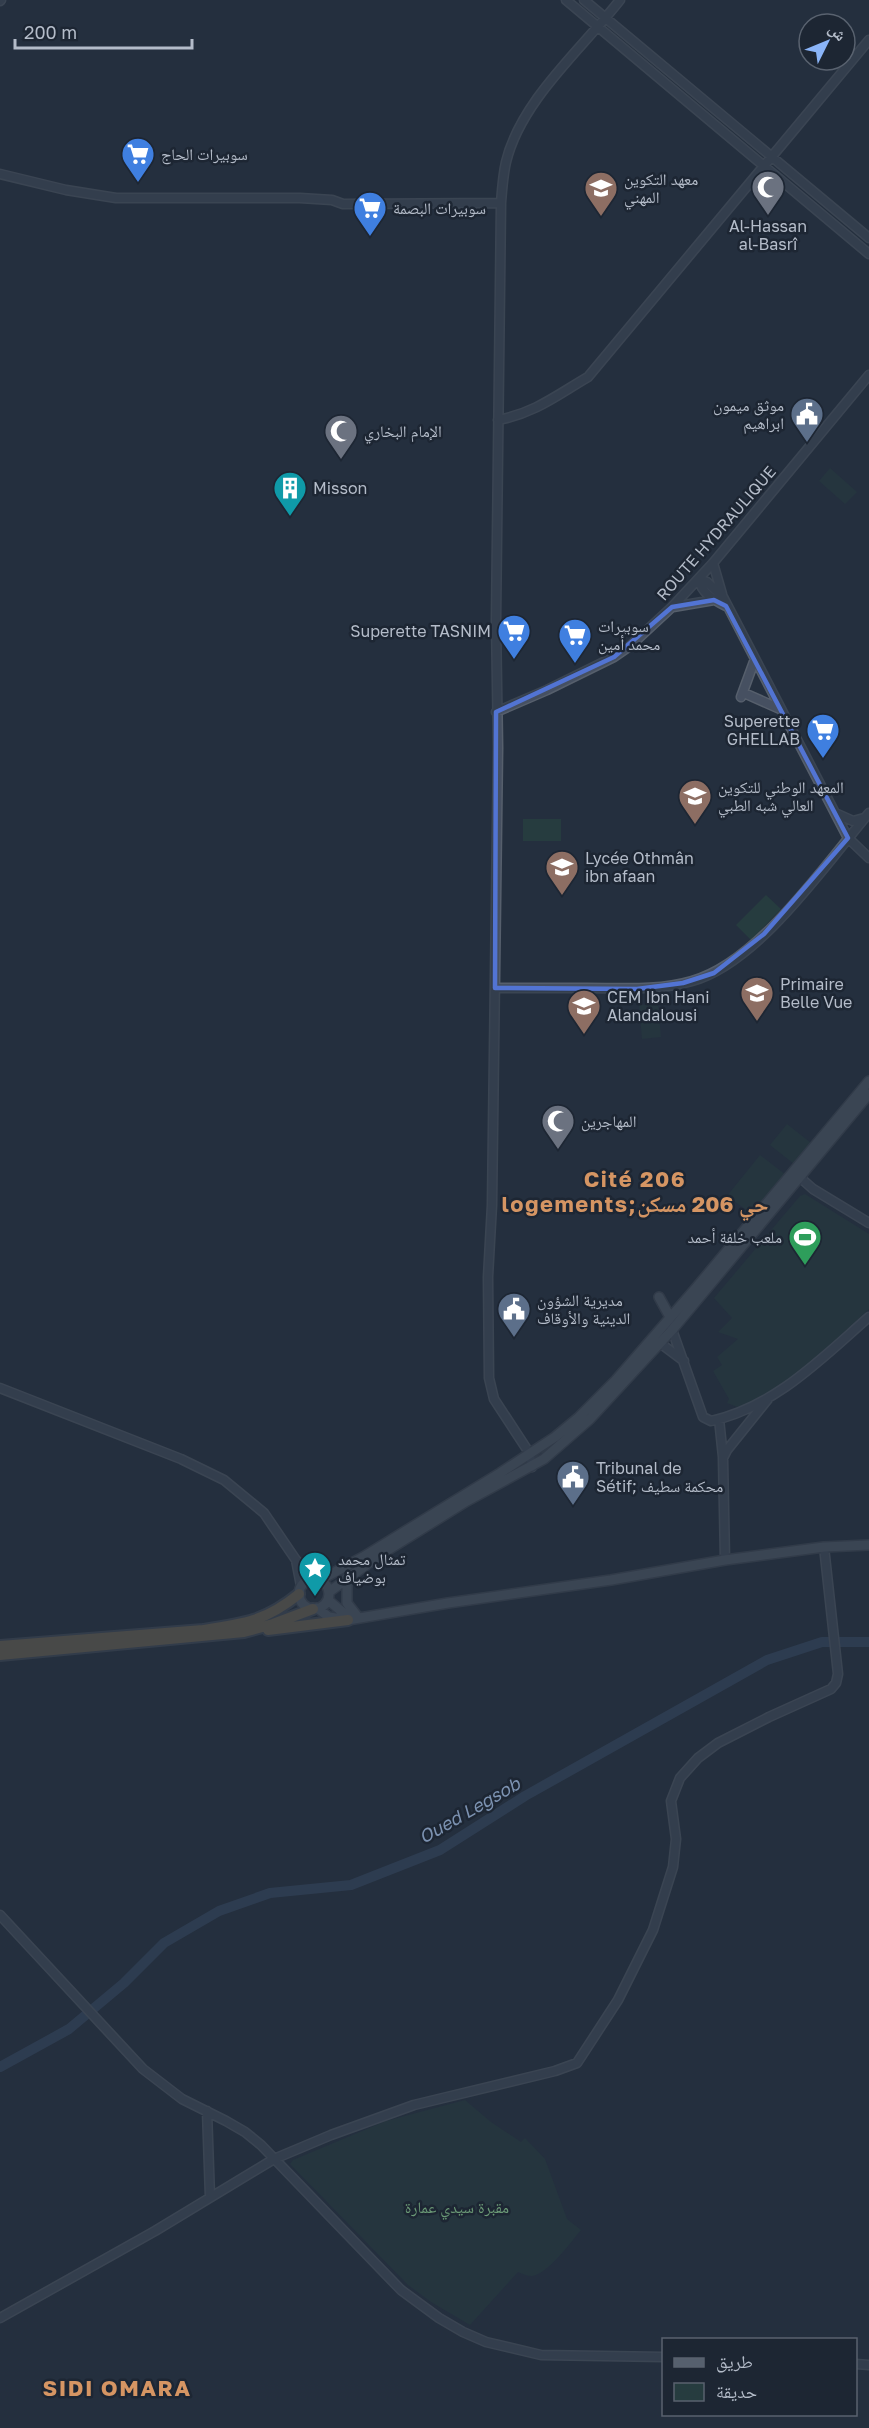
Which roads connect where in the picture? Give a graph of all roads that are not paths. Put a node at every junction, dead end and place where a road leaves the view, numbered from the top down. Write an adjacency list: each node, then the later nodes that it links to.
1 (566, 0): 5 (main road)
2 (584, 0): 4 (main road)
3 (620, 0): 4 (main road)
4 (606, 18): 5 (main road); 7 (main road)
5 (598, 26): 8 (main road); 10 (main road)
6 (869, 40): 7 (main road)
7 (771, 156): 8 (main road); 11 (main road)
8 (765, 165): 12 (main road); 14 (main road)
9 (0, 174): 10 (main road)
10 (501, 203): 14 (main road)
11 (869, 238)
12 (869, 254)
13 (869, 375): 15 (main road, ROUTE HYDRAULIQUE)
14 (498, 420): 21 (main road)
15 (713, 563): 16 (main road, ROUTE HYDRAULIQUE); 17 (main road)
16 (699, 579): 17 (main road); 18 (main road, ROUTE HYDRAULIQUE)
17 (721, 601): 18 (main road); 19 (main road)
18 (672, 607): 21 (main road, ROUTE HYDRAULIQUE)
19 (755, 659): 20 (main road); 20 (main road)
20 (780, 709): 22 (main road)
21 (496, 712): 26 (main road)
22 (835, 813): 23 (main road); 24 (main road)
23 (868, 814): 24 (main road)
24 (848, 838): 25 (main road); 26 (main road)
25 (869, 858)
26 (495, 988): 40 (main road)
27 (869, 1081): 29 (main road)
28 (869, 1094): 29 (main road)
29 (795, 1174): 30 (main road); 33 (main road); 34 (main road)
30 (869, 1223)
31 (659, 1297): 33 (main road)
32 (869, 1317): 38 (main road)
33 (669, 1318): 34 (main road); 40 (main road)
34 (673, 1329): 35 (main road); 36 (main road)
35 (660, 1342): 36 (main road); 42 (main road)
36 (684, 1361): 39 (main road)
37 (0, 1388): 45 (main road)
38 (768, 1399): 39 (main road); 41 (main road)
39 (719, 1419): 41 (main road)
40 (530, 1454): 42 (main road); 48 (main road)
41 (723, 1458): 46 (main road)
42 (532, 1467): 47 (main road)
43 (869, 1545): 44 (main road)
44 (824, 1547): 46 (main road); 58 (main road)
45 (296, 1560): 48 (main road); 49 (main road)
46 (724, 1560): 52 (main road)
47 (347, 1578): 50 (main road); 52 (main road)
48 (319, 1579): 49 (main road); 50 (main road)
49 (300, 1590): 51 (main road); 54 (highway)
50 (328, 1596): 51 (main road); 52 (main road)
51 (315, 1609): 52 (main road); 53 (highway)
52 (356, 1617): 53 (highway)
53 (244, 1632): 55 (highway)
54 (0, 1646)
55 (0, 1655)
56 (0, 1915): 57 (main road)
57 (207, 2111): 58 (main road); 59 (main road)
58 (274, 2159): 59 (main road); 61 (main road)
59 (210, 2197): 60 (main road)
60 (0, 2318)
61 (662, 2357)

